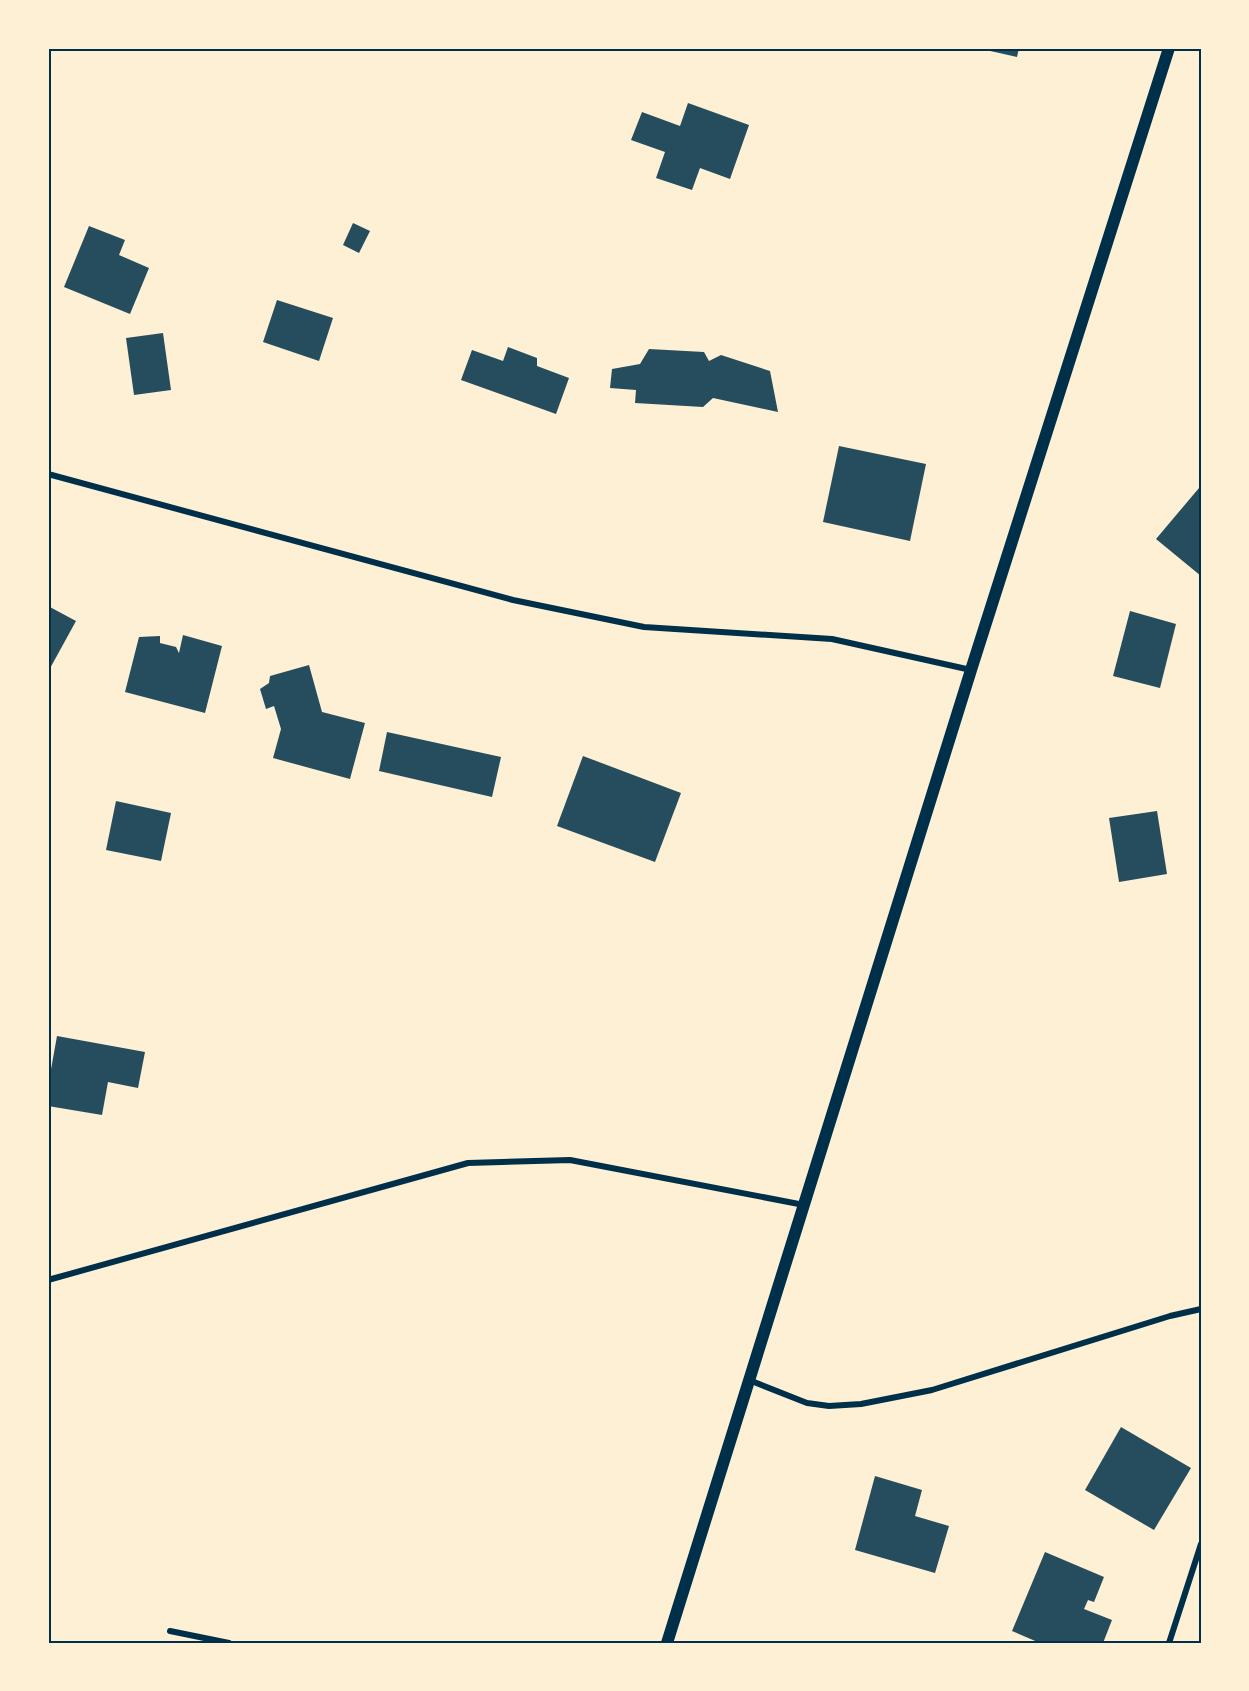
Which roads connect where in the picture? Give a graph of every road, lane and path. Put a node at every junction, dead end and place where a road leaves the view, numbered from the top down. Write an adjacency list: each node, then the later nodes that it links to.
1 (1169, 48): 3 (main road)
2 (48, 474): 3 (street)
3 (971, 670): 4 (main road)
4 (805, 1205): 5 (street); 7 (main road)
5 (48, 1280)
6 (1201, 1309): 7 (street)
7 (749, 1380): 11 (main road)
8 (1201, 1544): 12 (street)
9 (170, 1631): 10 (street)
10 (229, 1643)
11 (667, 1643)
12 (1169, 1643)

